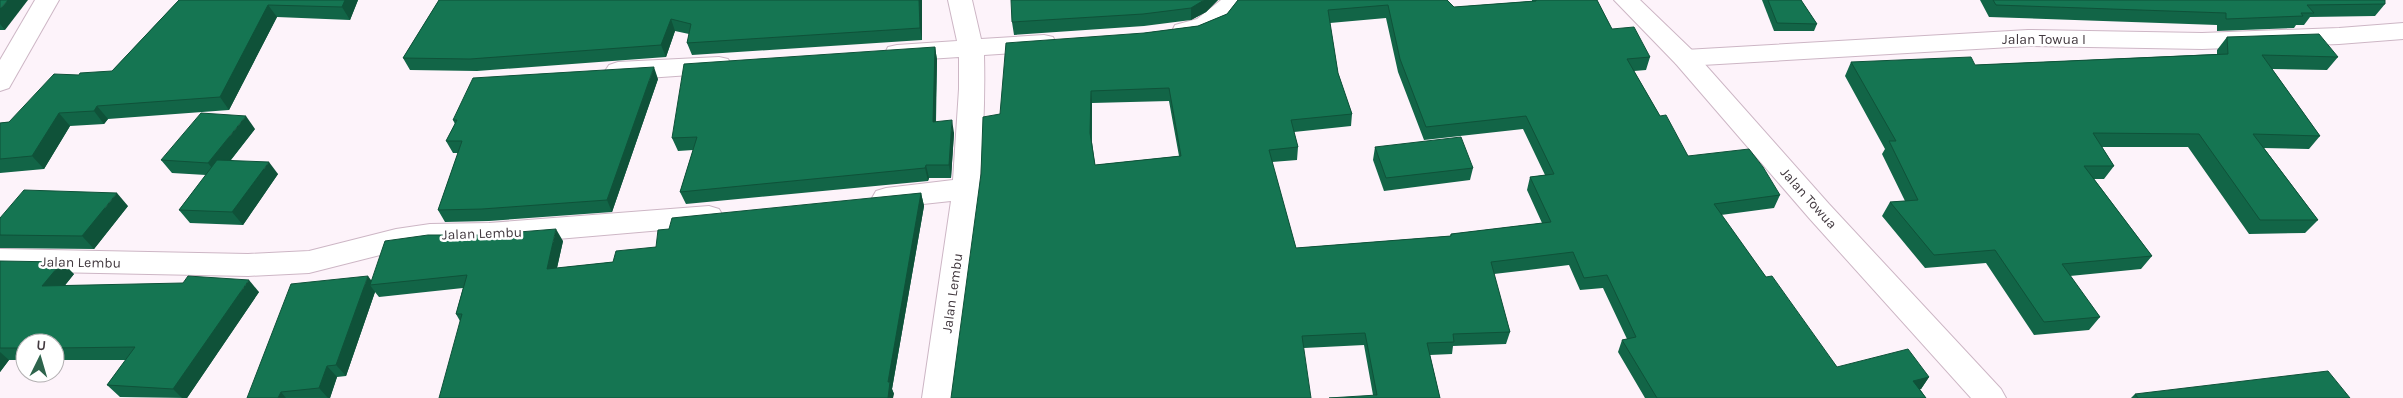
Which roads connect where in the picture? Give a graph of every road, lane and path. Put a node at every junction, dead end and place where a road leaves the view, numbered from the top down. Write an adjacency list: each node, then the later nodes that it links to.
1 (46, 0): 13 (street)
2 (960, 0): 8 (street, Jalan Lembu)
3 (1234, 0): 6 (street)
4 (1626, 0): 10 (street, Jalan Towua)
5 (2403, 31): 10 (street, Jalan Towua I)
6 (1162, 34)
7 (1067, 41): 8 (street)
8 (971, 48): 9 (street); 14 (street, Jalan Lembu)
9 (873, 54)
10 (1685, 58): 19 (street, Jalan Towua)
11 (746, 63): 12 (street)
12 (599, 73)
13 (0, 82)
14 (966, 189): 15 (street); 18 (street, Jalan Lembu)
15 (860, 200)
16 (735, 214): 17 (street, Jalan Lembu)
17 (0, 260)
18 (938, 398)
19 (1990, 398)

